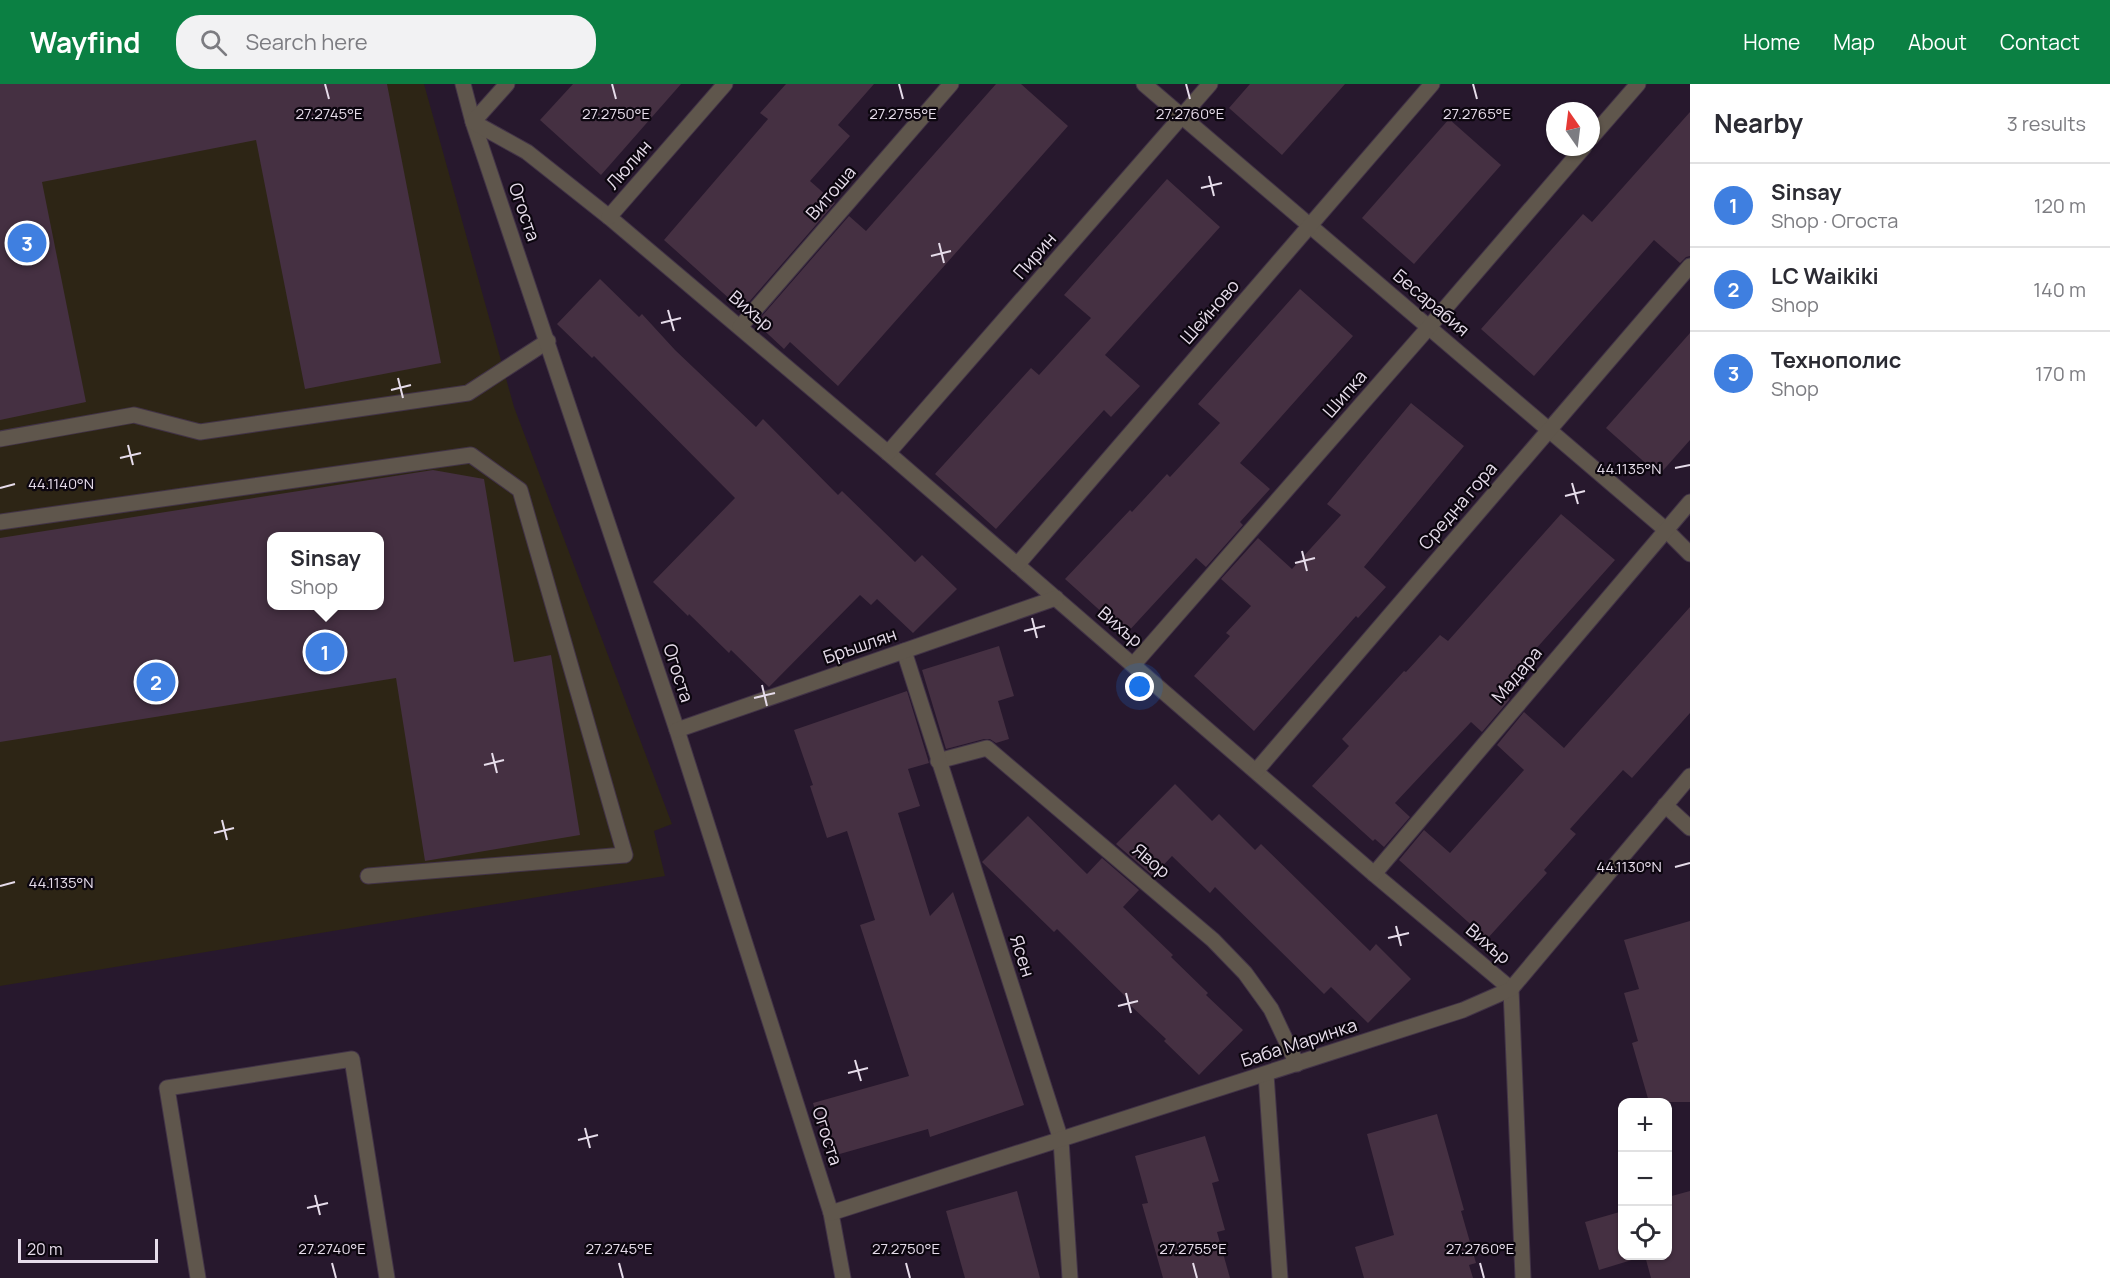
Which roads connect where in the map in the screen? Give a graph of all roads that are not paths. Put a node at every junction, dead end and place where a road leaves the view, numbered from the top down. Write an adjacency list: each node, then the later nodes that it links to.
1 (463, 84): 10 (street, Огоста)
2 (507, 84): 10 (street)
3 (725, 84): 13 (street, Люлин)
4 (951, 84): 16 (street, Витоша)
5 (1144, 84): 9 (street, Бесарабия)
6 (1210, 84): 9 (street, Пирин)
7 (1432, 84): 14 (street, Шейново)
8 (1638, 84): 11 (street)
9 (1182, 117): 14 (street, Бесарабия); 21 (street, Пирин)
10 (473, 122): 13 (street, Вихър); 18 (street, Огоста)
11 (1600, 128)
12 (1576, 156): 17 (street, Шипка)
13 (609, 217): 16 (street, Вихър)
14 (1310, 226): 17 (street, Бесарабия); 26 (street, Шейново)
15 (1690, 266): 19 (street, Средна гора)
16 (740, 327): 21 (street, Вихър)
17 (1429, 327): 19 (street, Бесарабия); 29 (street, Шипка)
18 (548, 341): 20 (street); 30 (street, Огоста)
19 (1549, 430): 24 (street, Бесарабия); 32 (street, Средна гора)
20 (0, 439)
21 (888, 453): 26 (street, Вихър)
22 (1690, 502): 24 (street, Мадара)
23 (0, 522): 37 (street)
24 (1666, 530): 25 (street, Бесарабия); 36 (street, Мадара)
25 (1690, 554)
26 (1017, 565): 27 (street, Вихър)
27 (1056, 598): 28 (street, Бръшлян); 29 (street, Вихър)
28 (904, 651): 30 (street, Бръшлян); 31 (street, Ясен)
29 (1134, 664): 32 (street, Вихър)
30 (677, 730): 42 (street, Огоста)
31 (938, 761): 39 (street, Явор); 41 (street, Ясен)
32 (1256, 771): 36 (street, Вихър)
33 (1690, 776): 34 (street, Баба Маринка)
34 (1665, 805): 35 (street); 38 (street, Баба Маринка)
35 (1690, 828)
36 (1374, 874): 38 (street, Вихър)
37 (368, 876)
38 (1511, 989): 39 (street, Баба Маринка); 48 (street, Вихър)
39 (1297, 1064): 40 (street, Баба Маринка)
40 (1266, 1074): 41 (street, Баба Маринка); 47 (street)
41 (1061, 1140): 42 (street, Баба Маринка); 46 (street, Ясен)
42 (831, 1213): 45 (street, Огоста)
43 (198, 1278): 44 (street)
44 (387, 1278)
45 (843, 1278)
46 (1070, 1278)
47 (1280, 1278)
48 (1523, 1278)

